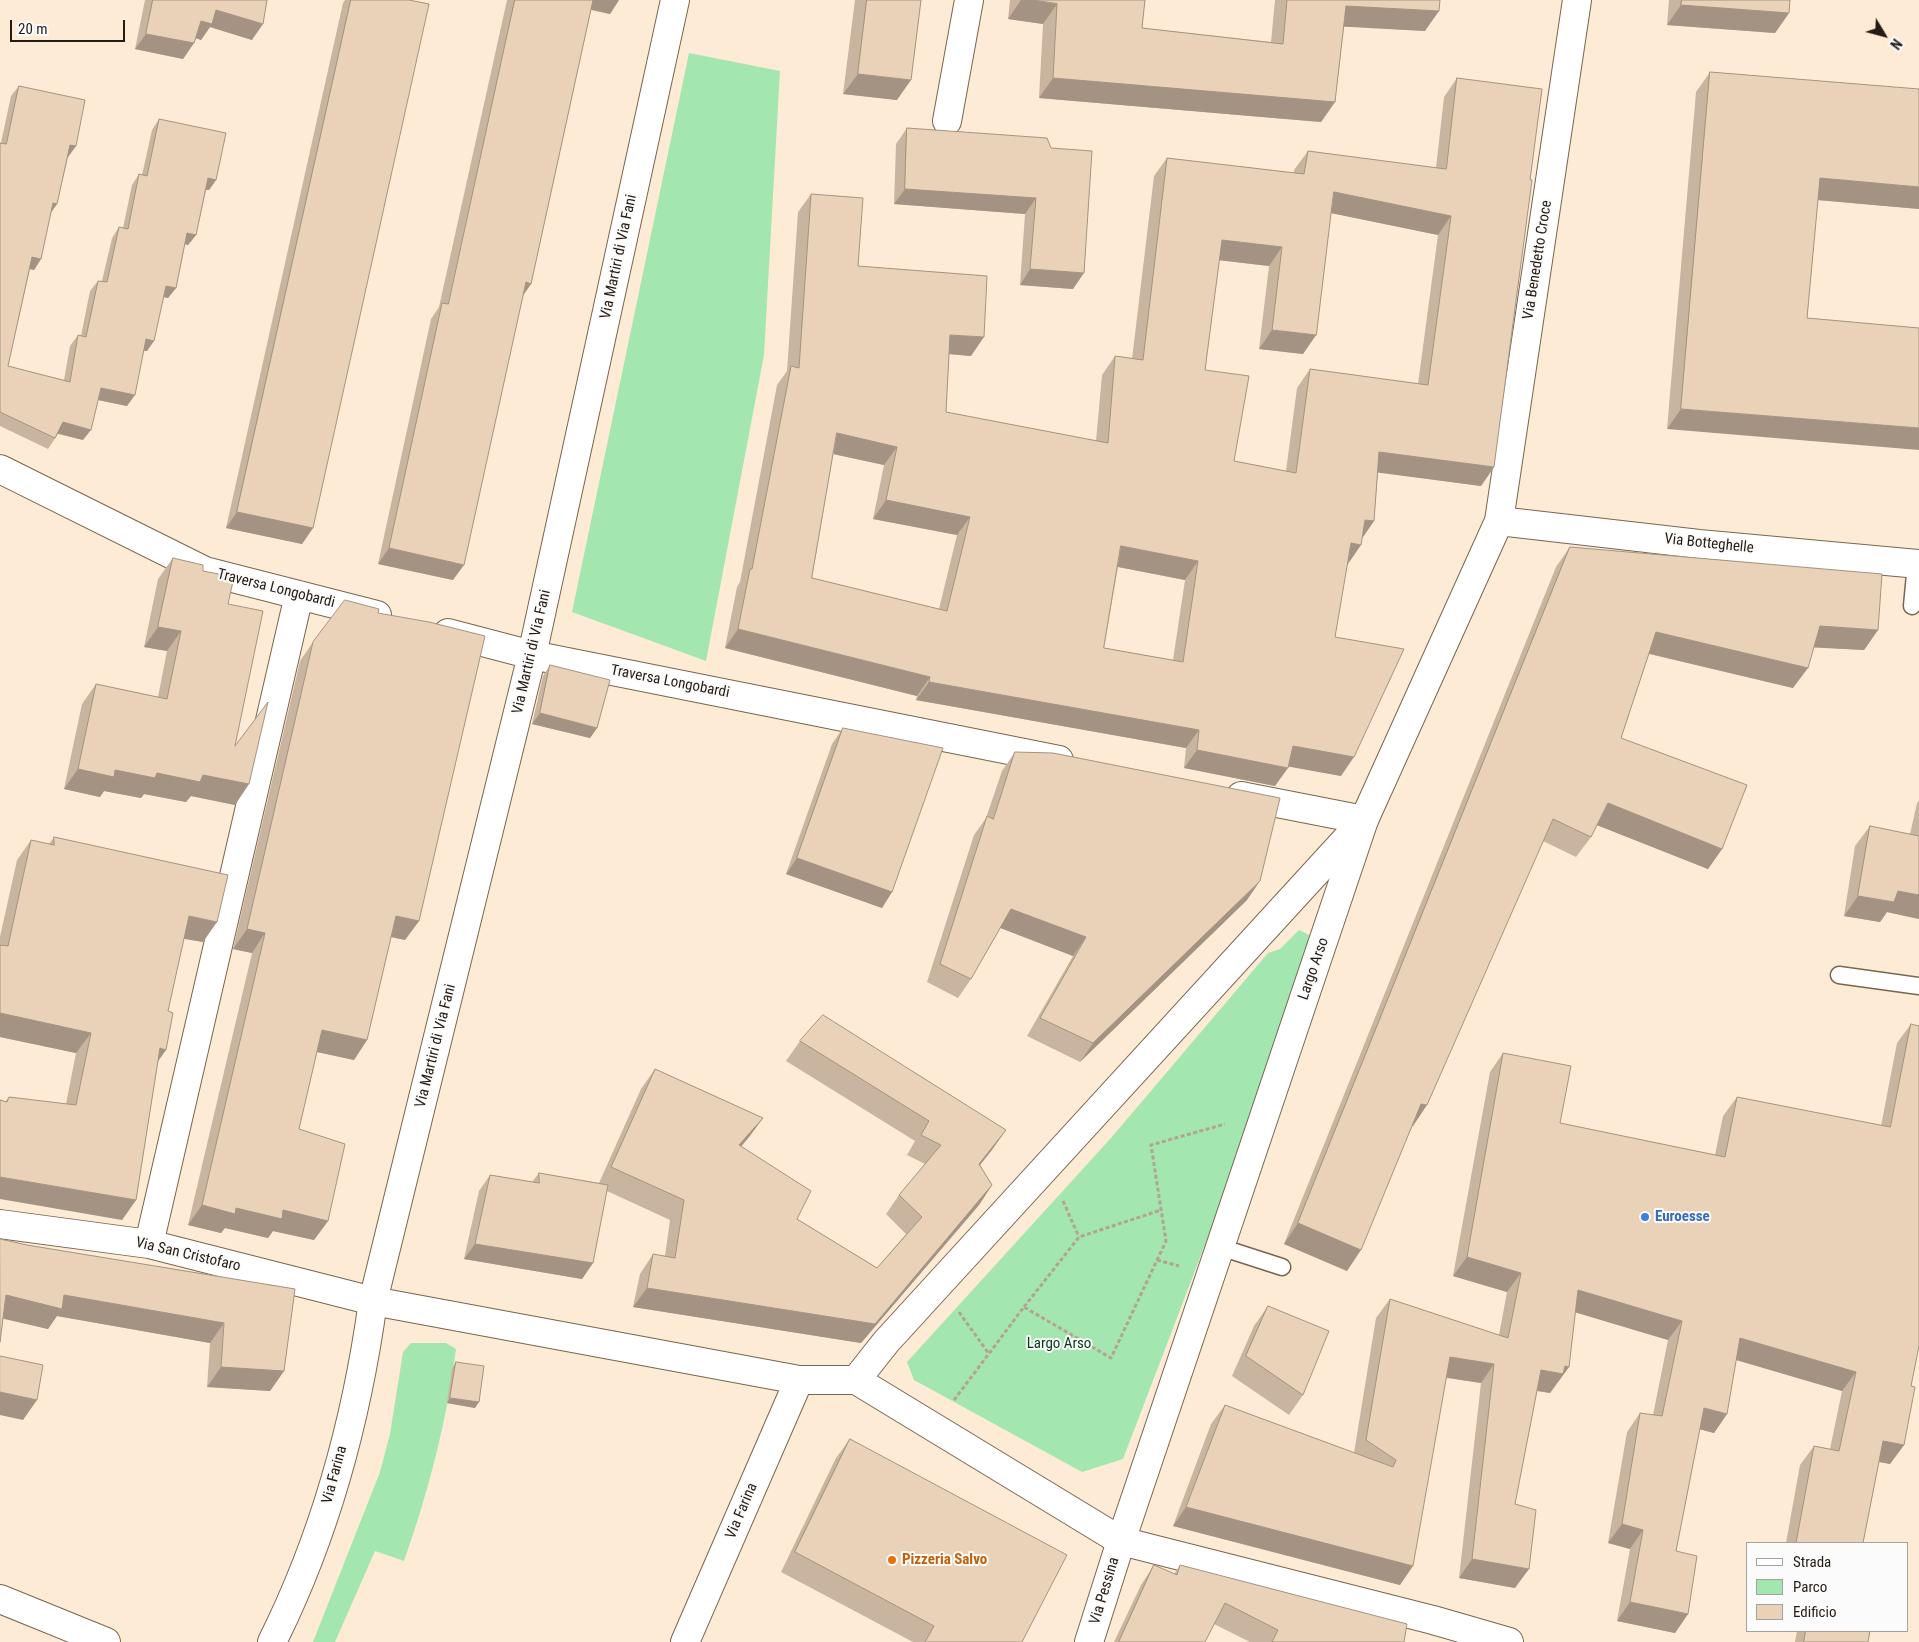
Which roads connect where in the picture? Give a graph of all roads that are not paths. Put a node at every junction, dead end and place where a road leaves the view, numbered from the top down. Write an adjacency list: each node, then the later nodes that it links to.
1 (675, 0): 10 (street, Via Martiri di Via Fani)
2 (969, 0): 4 (street)
3 (1577, 0): 6 (street, Via Benedetto Croce)
4 (947, 122)
5 (0, 469): 8 (street, Traversa Longobardi)
6 (1499, 521): 7 (street, Via Botteghelle); 13 (street, Via Benedetto Croce)
7 (1917, 564): 9 (lane)
8 (299, 595): 10 (street, Traversa Longobardi); 17 (street)
9 (1912, 606)
10 (532, 655): 11 (street, Traversa Longobardi); 20 (street, Via Martiri di Via Fani)
11 (1080, 764)
12 (1217, 791): 13 (street)
13 (1364, 820): 18 (street, Largo Arso); 22 (street)
14 (1839, 975): 15 (lane)
15 (1919, 986)
16 (0, 1224): 17 (street, Via San Cristofaro)
17 (149, 1244): 20 (street, Via San Cristofaro)
18 (1220, 1247): 19 (lane); 23 (street, Largo Arso)
19 (1282, 1267)
20 (373, 1301): 21 (street, Via San Cristofaro); 26 (street, Via Farina)
21 (799, 1380): 22 (street); 27 (street, Via Farina)
22 (856, 1380): 23 (street)
23 (1121, 1540): 28 (street, Via Pessina); 29 (street)
24 (0, 1600): 25 (street)
25 (106, 1642)
26 (272, 1642)
27 (685, 1642)
28 (1089, 1642)
29 (1509, 1642)

